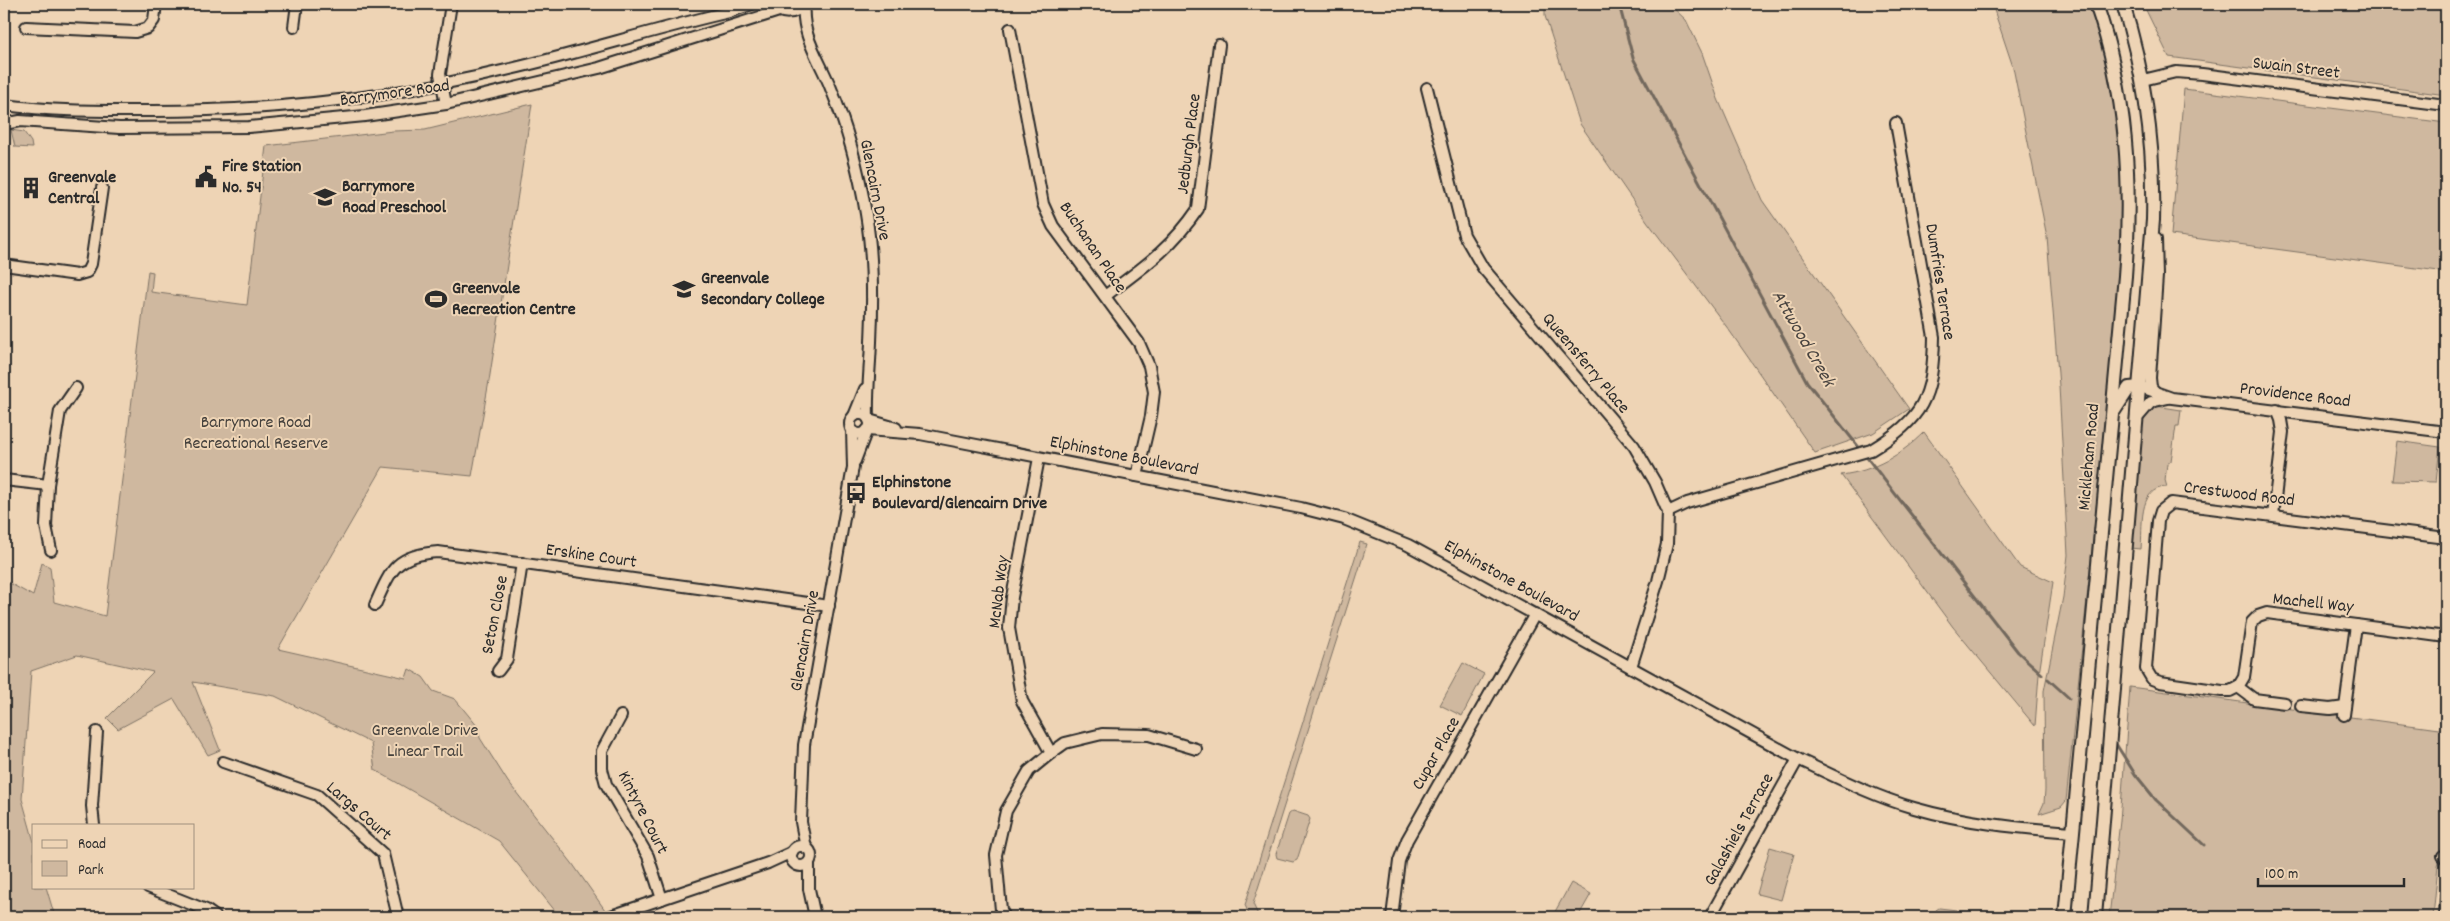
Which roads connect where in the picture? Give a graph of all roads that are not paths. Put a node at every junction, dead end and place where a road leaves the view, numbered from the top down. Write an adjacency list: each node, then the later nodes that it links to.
1 (156, 4): 9 (street)
2 (297, 4): 10 (street)
3 (450, 4): 15 (street)
4 (752, 4): 15 (street, Barrymore Road)
5 (804, 4): 8 (street, Barrymore Road); 12 (street, Glencairn Drive)
6 (2096, 4): 32 (main road, Mickleham Road)
7 (2123, 4): 14 (main road)
8 (779, 9): 12 (street, Glencairn Drive); 17 (street, Barrymore Road)
9 (26, 26)
10 (294, 26)
11 (1010, 29): 25 (street, Buchanan Place)
12 (809, 38): 26 (street, Glencairn Drive)
13 (1219, 45): 25 (street, Jedburgh Place)
14 (2143, 80): 19 (street, Swain Street); 23 (main road)
15 (441, 84): 17 (street); 18 (street, Barrymore Road)
16 (1427, 88): 45 (street, Queensferry Place)
17 (446, 104): 21 (street, Barrymore Road)
18 (4, 105)
19 (2446, 105)
20 (1896, 123): 45 (street, Dumfries Terrace)
21 (4, 124)
22 (102, 188): 24 (street)
23 (2154, 220): 28 (main road); 29 (street)
24 (4, 265)
25 (1105, 296): 42 (street, Buchanan Place)
26 (866, 386): 33 (street, Glencairn Drive); 35 (street, Glencairn Drive)
27 (76, 388): 44 (street)
28 (2141, 388): 29 (street, Providence Road); 32 (main road); 34 (main road)
29 (2156, 392): 30 (street, Providence Road)
30 (2172, 398): 31 (street, Providence Road); 34 (street)
31 (2277, 410): 39 (street, Providence Road); 46 (street)
32 (2112, 415): 68 (main road, Mickleham Road)
33 (854, 416): 35 (street); 36 (street)
34 (2139, 416): 84 (main road)
35 (868, 419): 37 (street); 38 (street, Elphinstone Boulevard)
36 (852, 430): 37 (street); 41 (street, Glencairn Drive)
37 (867, 431): 38 (street, Elphinstone Boulevard); 41 (street, Glencairn Drive)
38 (907, 432): 40 (street, Elphinstone Boulevard)
39 (2446, 432)
40 (1039, 458): 42 (street, Elphinstone Boulevard); 63 (street, McNab Way)
41 (853, 467): 51 (street, Glencairn Drive)
42 (1137, 476): 52 (street, Elphinstone Boulevard)
43 (4, 480): 44 (street)
44 (48, 485): 48 (street)
45 (1668, 512): 55 (street, Queensferry Place)
46 (2273, 515): 47 (street, Crestwood Road); 57 (street, Crestwood Road)
47 (2446, 538)
48 (52, 550)
49 (522, 563): 50 (street, Erskine Court); 51 (street, Erskine Court); 56 (street, Seton Close)
50 (375, 605)
51 (829, 606): 66 (street, Glencairn Drive)
52 (1535, 614): 55 (street, Elphinstone Boulevard); 81 (street, Cupar Place)
53 (2356, 625): 54 (street, Machell Way); 57 (street, Machell Way); 59 (street)
54 (2446, 637)
55 (1632, 667): 64 (street, Elphinstone Boulevard)
56 (498, 671)
57 (2238, 688): 58 (street)
58 (2285, 703)
59 (2301, 706)
60 (621, 716): 74 (street, Kintyre Court)
61 (97, 732): 67 (street)
62 (1196, 749): 63 (street)
63 (1051, 753): 80 (street)
64 (1798, 759): 68 (street, Elphinstone Boulevard); 82 (street, Galashiels Terrace)
65 (223, 762): 77 (street, Largs Court)
66 (801, 822): 69 (street, Glencairn Drive); 70 (street, Glencairn Drive)
67 (94, 824)
68 (2072, 832): 83 (main road, Mickleham Road)
69 (806, 848): 70 (street); 71 (street, Glencairn Drive)
70 (794, 858): 71 (street); 73 (street, Glencairn Drive); 74 (street)
71 (809, 862): 73 (street, Glencairn Drive)
72 (151, 888): 76 (street)
73 (809, 888): 79 (street, Glencairn Drive)
74 (662, 898): 78 (street)
75 (2446, 898): 85 (street)
76 (216, 917)
77 (398, 917)
78 (608, 917)
79 (815, 917)
80 (1005, 917)
81 (1392, 917)
82 (1710, 917)
83 (2065, 917)
84 (2094, 917)
85 (2445, 917)

